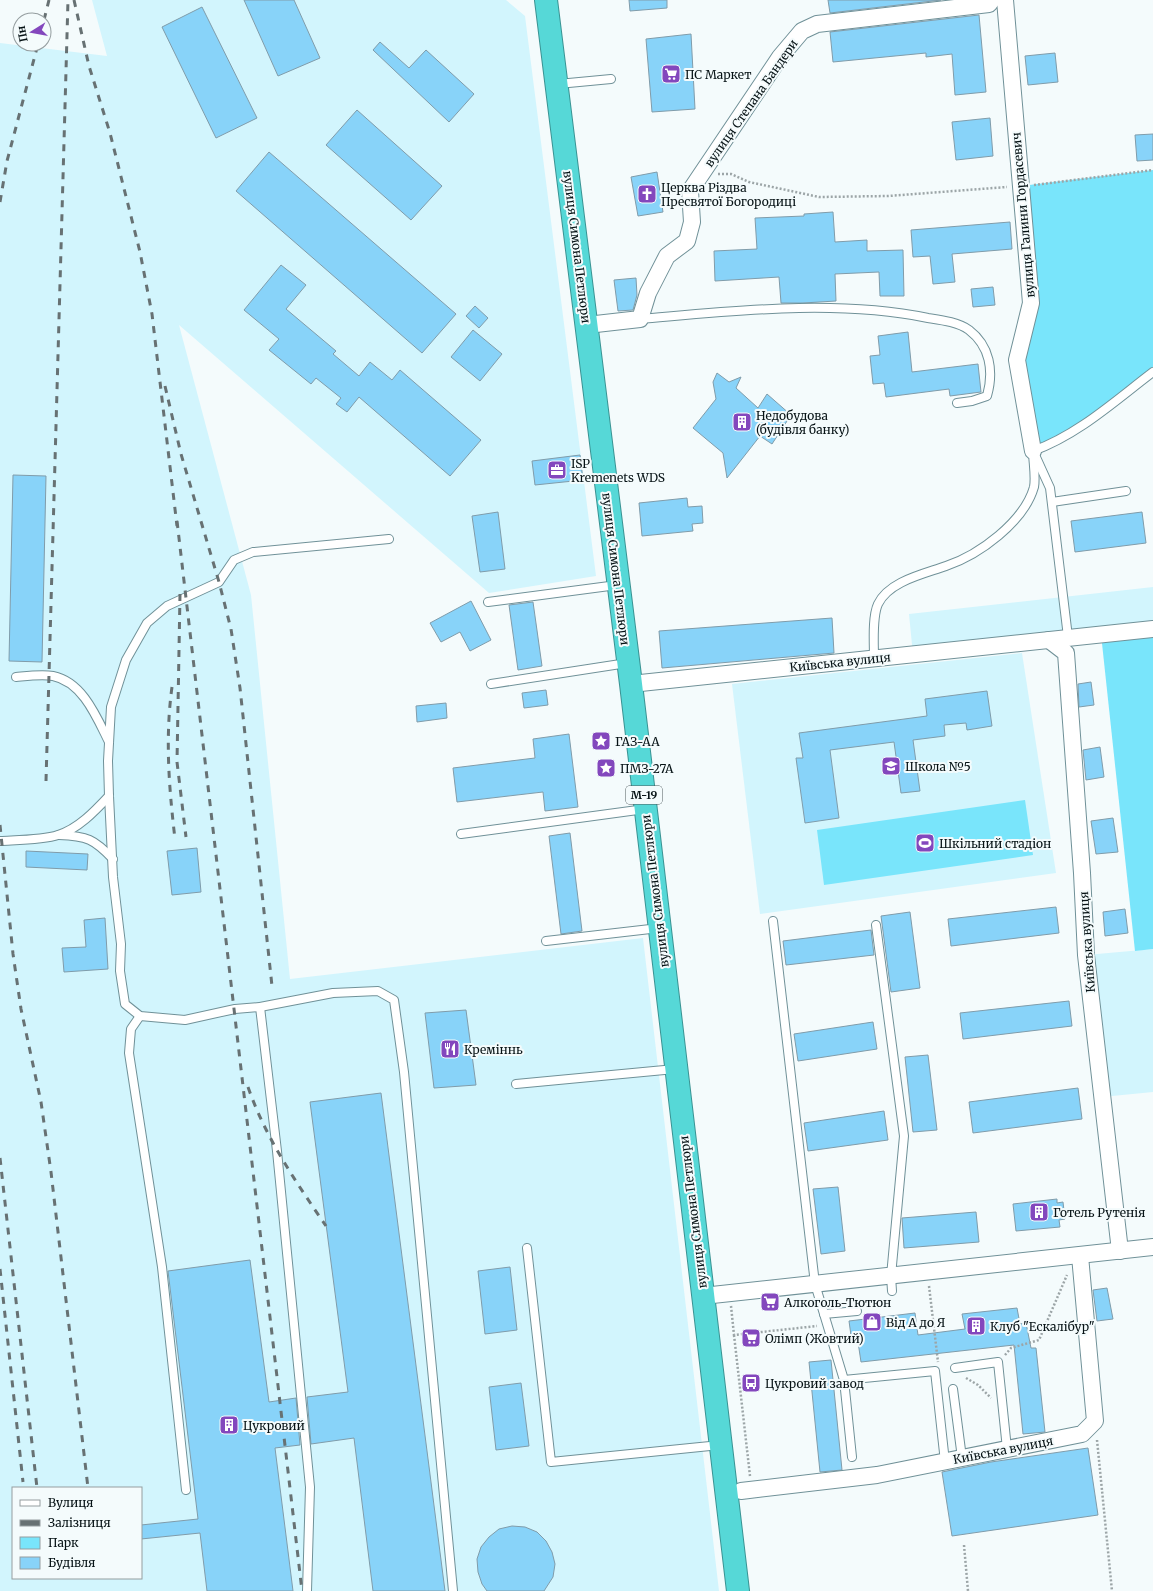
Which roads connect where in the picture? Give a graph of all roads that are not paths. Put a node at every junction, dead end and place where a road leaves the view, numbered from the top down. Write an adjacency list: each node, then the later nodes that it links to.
1 (546, 0): 5 (highway, вулиця Симона Петлюри / М-19)
2 (992, 0): 6 (street, вулиця Степана Бандери)
3 (1005, 0): 10 (street, вулиця Галини Гордасевич)
4 (611, 79): 5 (lane)
5 (557, 84): 7 (highway, вулиця Симона Петлюри / М-19)
6 (640, 319): 7 (street); 9 (lane)
7 (587, 325): 14 (highway, вулиця Симона Петлюри / М-19)
8 (1153, 372): 10 (lane)
9 (957, 403)
10 (1033, 451): 12 (lane); 19 (lane)
11 (1126, 491): 12 (lane)
12 (1052, 502): 17 (lane)
13 (389, 539): 24 (lane)
14 (617, 585): 15 (lane); 20 (highway, вулиця Симона Петлюри / М-19)
15 (488, 602)
16 (1153, 629): 17 (street, Київська вулиця)
17 (1068, 637): 18 (street, Київська вулиця)
18 (1049, 640): 19 (street, Київська вулиця); 41 (street, Київська вулиця)
19 (874, 658): 23 (street, Київська вулиця)
20 (628, 663): 22 (lane); 23 (highway, вулиця Симона Петлюри / М-19)
21 (16, 677): 24 (lane)
22 (491, 684)
23 (631, 684): 26 (highway, вулиця Симона Петлюри / М-19)
24 (109, 742): 25 (lane)
25 (110, 796): 28 (lane); 30 (lane)
26 (645, 808): 27 (lane); 33 (highway, вулиця Симона Петлюри / М-19)
27 (461, 834)
28 (58, 835): 29 (lane); 30 (lane)
29 (0, 841)
30 (113, 859): 36 (lane)
31 (773, 921): 44 (lane)
32 (876, 925): 43 (lane)
33 (660, 928): 34 (lane); 37 (highway, вулиця Симона Петлюри / М-19)
34 (546, 941)
35 (260, 1007): 36 (lane); 58 (lane); 59 (lane)
36 (140, 1016): 56 (lane)
37 (676, 1069): 38 (lane); 45 (highway, вулиця Симона Петлюри / М-19)
38 (516, 1084)
39 (1153, 1247): 41 (street)
40 (527, 1248): 51 (lane)
41 (1120, 1251): 42 (street)
42 (1077, 1256): 43 (street); 52 (street, Київська вулиця)
43 (891, 1283): 44 (street)
44 (815, 1284): 45 (street); 47 (lane)
45 (703, 1296): 51 (highway, вулиця Симона Петлюри / М-19)
46 (857, 1311): 47 (lane)
47 (824, 1314): 49 (lane)
48 (955, 1368): 52 (lane)
49 (844, 1380): 53 (lane); 55 (lane)
50 (953, 1388): 54 (lane)
51 (721, 1444): 60 (highway, вулиця Симона Петлюри / М-19)
52 (1007, 1449): 54 (street, Київська вулиця)
53 (852, 1457)
54 (962, 1458): 55 (street, Київська вулиця)
55 (945, 1462): 57 (street, Київська вулиця)
56 (186, 1490)
57 (746, 1490)
58 (307, 1591)
59 (453, 1591)
60 (738, 1591)

